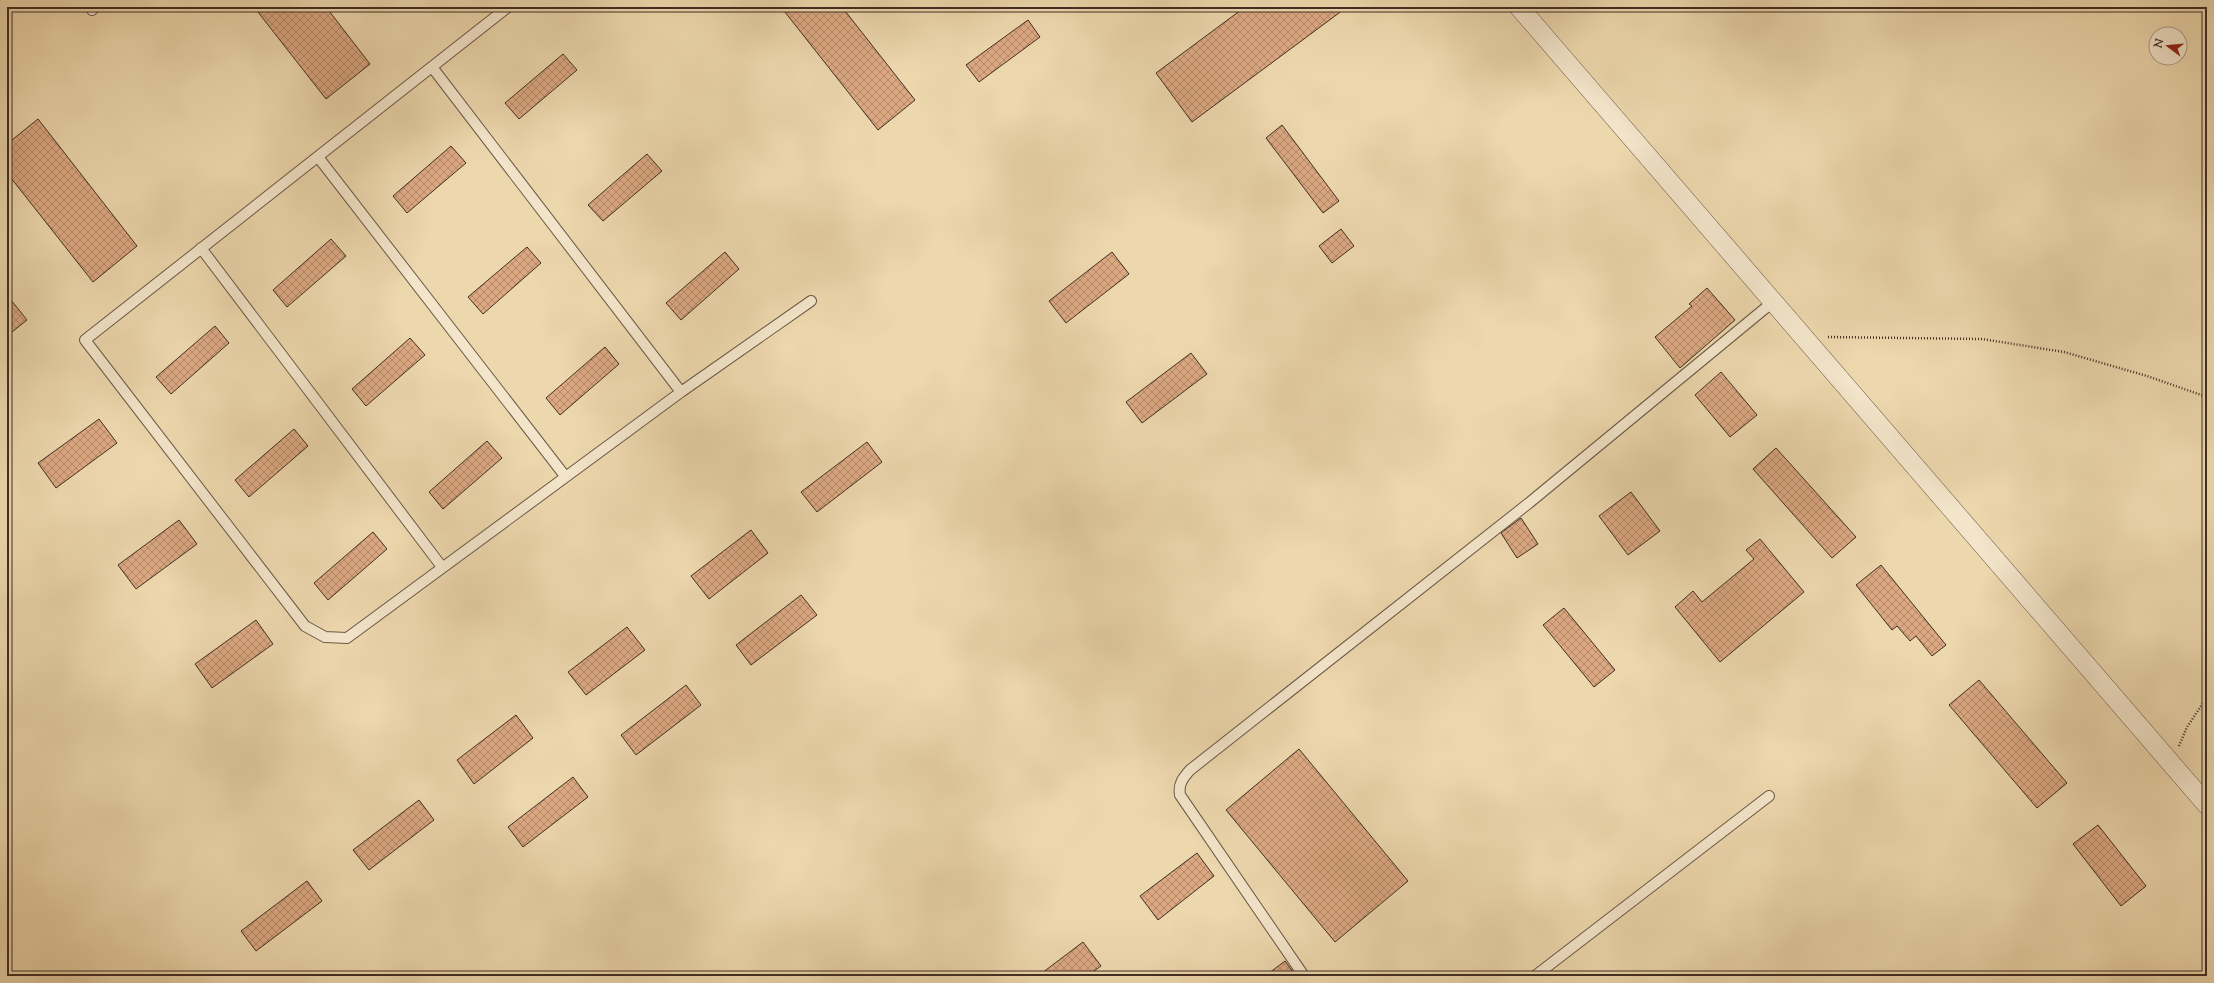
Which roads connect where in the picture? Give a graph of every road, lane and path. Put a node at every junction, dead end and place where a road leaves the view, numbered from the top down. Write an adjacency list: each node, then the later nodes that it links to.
1 (90, 7): 2 (lane)
2 (95, 7)
3 (508, 7): 5 (lane)
4 (1519, 7): 9 (street)
5 (432, 67): 6 (lane); 11 (lane)
6 (318, 157): 7 (lane); 13 (lane)
7 (201, 248): 14 (lane); 14 (lane)
8 (811, 301): 11 (lane)
9 (1774, 301): 10 (street); 19 (lane)
10 (1803, 336): 12 (path); 16 (street)
11 (681, 392): 13 (lane)
12 (2207, 397)
13 (565, 476): 14 (lane)
14 (442, 567)
15 (2207, 697): 16 (path)
16 (2172, 763): 18 (street)
17 (1769, 796): 20 (lane)
18 (2207, 805)
19 (1304, 976)
20 (1535, 976)

